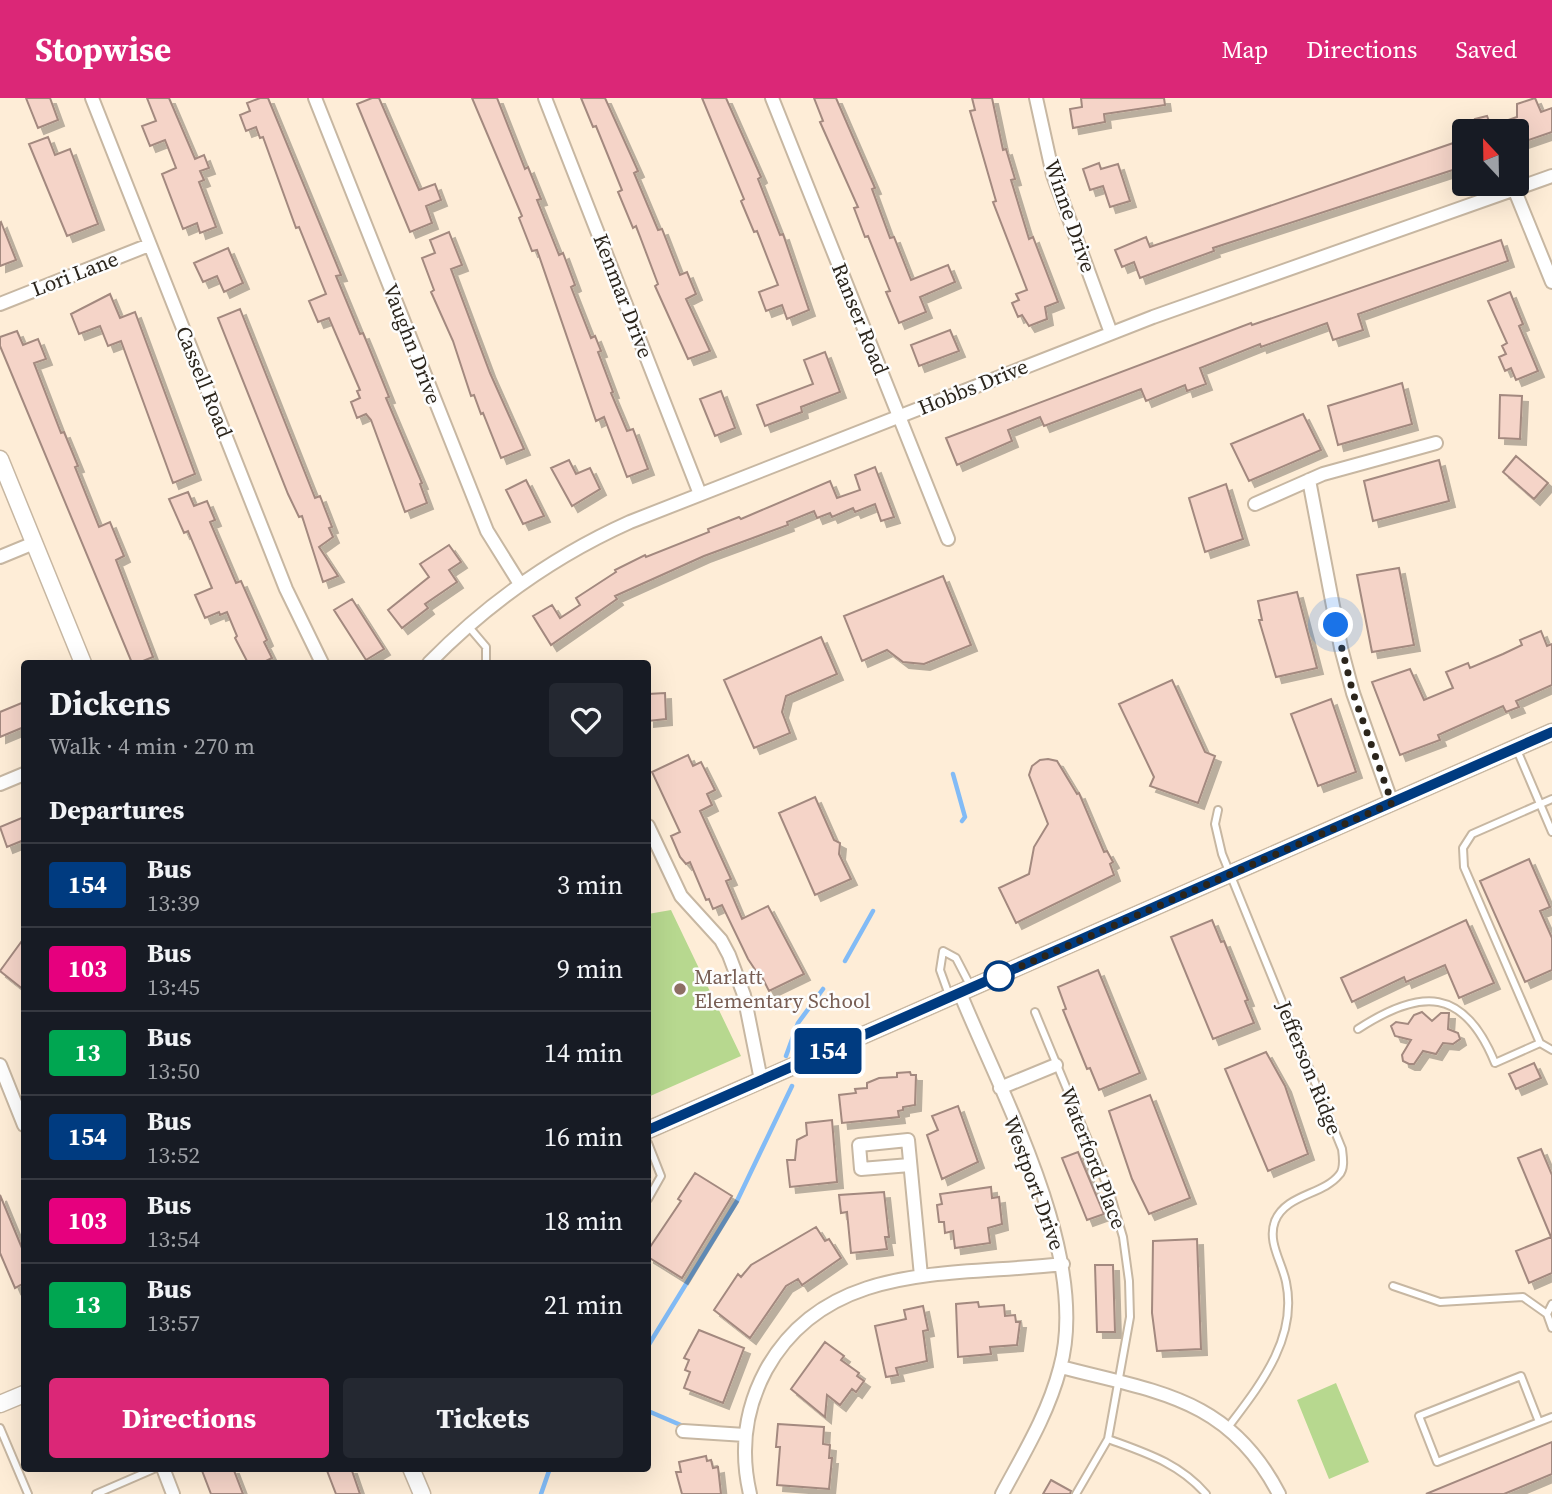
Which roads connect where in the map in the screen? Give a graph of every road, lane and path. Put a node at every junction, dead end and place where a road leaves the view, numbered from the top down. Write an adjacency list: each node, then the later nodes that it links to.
1 (92, 98): 10 (street, Cassell Road)
2 (315, 98): 23 (street, Vaughn Drive)
3 (545, 98): 18 (street, Kenmar Drive)
4 (772, 98): 14 (street, Ranser Road)
5 (1036, 98): 13 (street, Winne Drive)
6 (1552, 176): 7 (street, Hobbs Drive)
7 (1530, 185)
8 (1501, 196): 13 (street, Hobbs Drive)
9 (1517, 196): 11 (street)
10 (149, 245): 12 (street, Lori Lane); 26 (street, Cassell Road)
11 (1552, 282)
12 (0, 304)
13 (1111, 332): 14 (street, Hobbs Drive)
14 (899, 416): 18 (street, Hobbs Drive); 20 (street, Ranser Road)
15 (1436, 443): 17 (street)
16 (0, 459): 21 (street)
17 (1309, 481): 19 (street); 34 (street)
18 (700, 494): 23 (street, Hobbs Drive)
19 (1255, 504)
20 (948, 539)
21 (34, 543): 22 (street); 25 (street)
22 (0, 556)
23 (520, 584): 24 (street, Hobbs Drive)
24 (469, 626): 27 (street, Hobbs Drive); 28 (lane)
25 (82, 660)
26 (321, 660)
27 (432, 660)
28 (486, 660)
29 (1552, 732): 30 (street)
30 (1516, 748): 34 (street); 35 (lane)
31 (21, 775): 32 (street)
32 (0, 784)
33 (1552, 799): 35 (lane)
34 (1392, 803): 39 (street)
35 (1540, 804): 38 (lane); 43 (lane)
36 (1218, 810): 39 (lane)
37 (651, 832): 47 (street)
38 (1552, 832)
39 (1230, 875): 40 (street); 68 (lane, Jefferson Ridge)
40 (961, 993): 40 (lane); 47 (street); 48 (street, Westport Drive)
41 (1035, 1012): 46 (lane, Waterford Place)
42 (1358, 1029): 43 (lane)
43 (1540, 1043): 44 (lane)
44 (1552, 1049)
45 (0, 1065): 49 (street)
46 (1056, 1065): 48 (street, Waterford Place); 63 (lane, Waterford Place)
47 (761, 1080): 50 (street)
48 (1000, 1088): 56 (street, Westport Drive)
49 (21, 1118)
50 (651, 1129)
51 (651, 1151): 53 (lane)
52 (910, 1165): 57 (street)
53 (657, 1166): 54 (lane); 55 (lane)
54 (651, 1169)
55 (651, 1194)
56 (1063, 1264): 57 (street); 62 (street, Westport Drive)
57 (920, 1276): 71 (street)
58 (1394, 1286): 60 (lane)
59 (1552, 1304): 60 (lane)
60 (1547, 1314): 61 (lane)
61 (1552, 1328)
62 (1061, 1367): 63 (street); 81 (street, Westport Drive)
63 (1119, 1382): 68 (street); 72 (lane, Waterford Place)
64 (21, 1395): 65 (street)
65 (0, 1404)
66 (1552, 1417): 67 (lane)
67 (1539, 1422): 67 (lane)
68 (1229, 1426): 84 (street)
69 (0, 1428): 76 (lane)
70 (682, 1431): 71 (street)
71 (745, 1435): 80 (street)
72 (1108, 1439): 82 (lane, Waterford Place); 83 (lane)
73 (147, 1472): 77 (lane)
74 (165, 1472): 78 (street)
75 (413, 1472): 79 (street)
76 (28, 1494)
77 (96, 1494)
78 (173, 1494)
79 (422, 1494)
80 (750, 1494)
81 (1002, 1494)
82 (1076, 1494)
83 (1206, 1494)
84 (1279, 1494)

